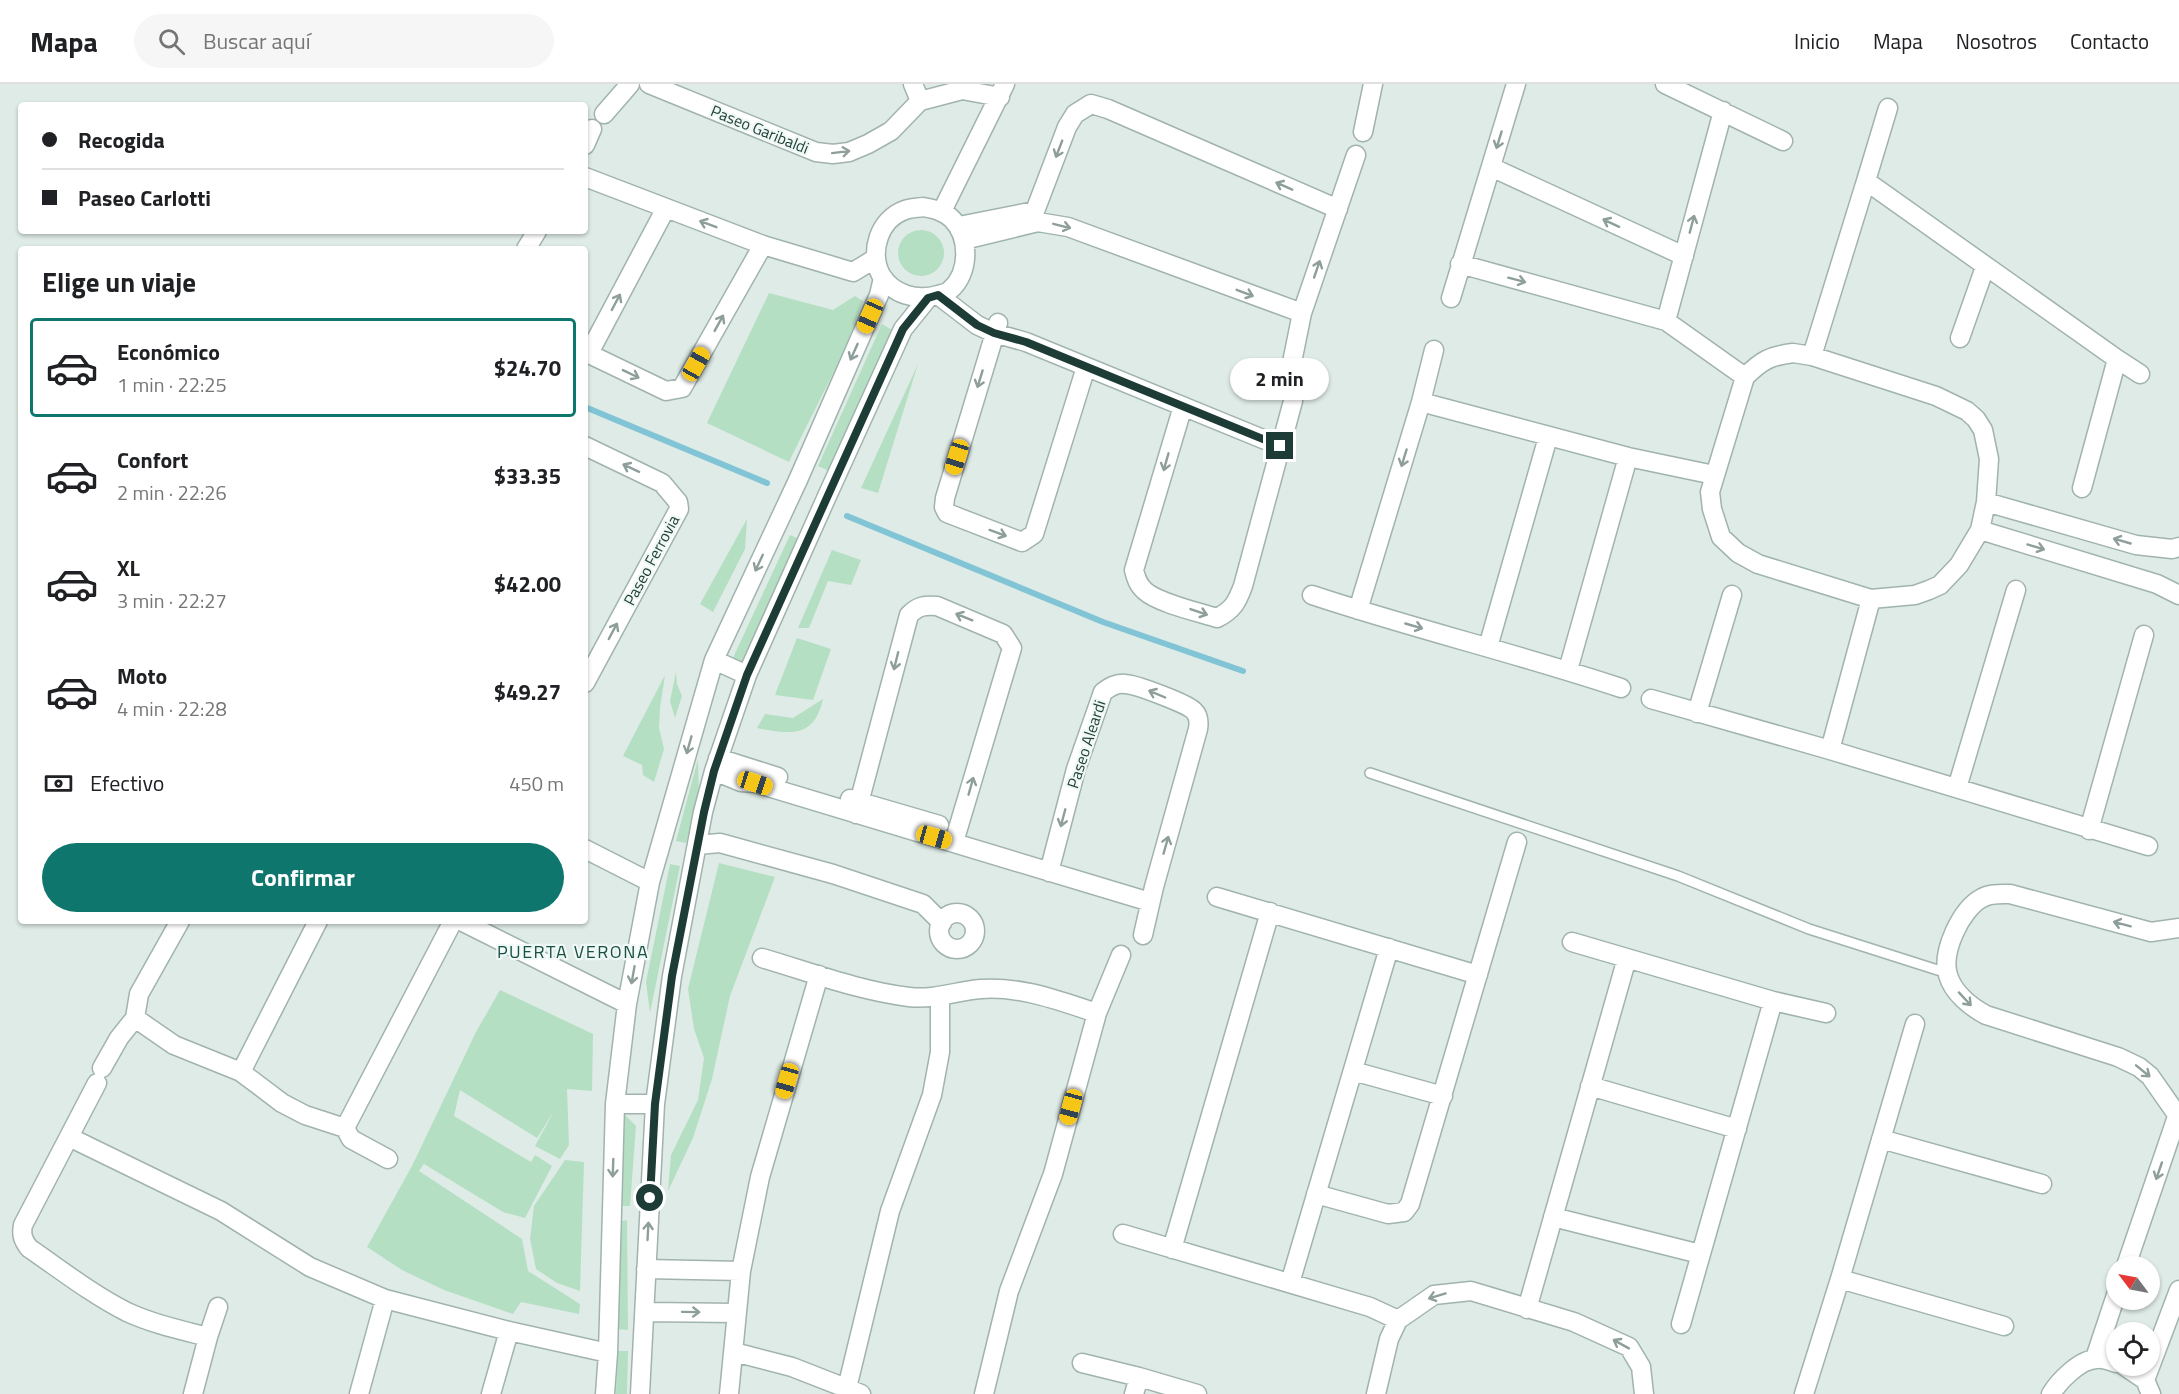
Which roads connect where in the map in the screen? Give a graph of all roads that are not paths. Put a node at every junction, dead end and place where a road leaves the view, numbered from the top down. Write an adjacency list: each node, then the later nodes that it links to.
1 (630, 84): 10 (street)
2 (649, 84): 7 (street, Paseo Garibaldi, one-way to 7)
3 (1374, 84): 11 (street)
4 (1516, 84): 14 (street, one-way to 14)
5 (1665, 84): 9 (street)
6 (1002, 90): 7 (street, Paseo Garibaldi); 19 (street)
7 (916, 92)
8 (1888, 108): 16 (street)
9 (1723, 111): 12 (street); 23 (street, one-way to 9)
10 (604, 114)
11 (1363, 132)
12 (1783, 141)
13 (1356, 155): 18 (street)
14 (1491, 167): 23 (street, one-way to 14); 25 (street)
15 (588, 178): 17 (street)
16 (1866, 181): 26 (street); 37 (street)
17 (666, 208): 22 (street, one-way to 17); 34 (street, one-way to 17)
18 (1338, 209): 20 (street, one-way to 20); 30 (street, one-way to 18)
19 (942, 212): 21 (street); 24 (street)
20 (1037, 217): 21 (street); 30 (street, one-way to 30)
21 (962, 233): 28 (street)
22 (763, 245): 24 (street); 36 (street, one-way to 22)
23 (1684, 256): 31 (street)
24 (876, 258): 27 (street)
25 (1460, 264): 29 (street); 31 (street, one-way to 31)
26 (1985, 267): 33 (street); 38 (street)
27 (883, 278): 28 (street); 61 (street, one-way to 61)
28 (938, 295): 32 (street); 63 (street)
29 (1451, 298)
30 (1302, 314): 45 (street)
31 (1666, 321): 41 (street)
32 (996, 328): 39 (street); 39 (street, one-way to 39)
33 (1960, 338)
34 (588, 350)
35 (1434, 350): 42 (street)
36 (588, 352)
37 (1812, 356): 41 (street); 50 (street)
38 (2117, 359): 40 (street); 49 (street)
39 (1086, 367): 43 (street)
40 (2140, 374)
41 (1745, 377): 48 (street)
42 (1421, 402): 44 (street); 58 (street, one-way to 58)
43 (1183, 406): 45 (street); 45 (street, one-way to 45)
44 (1548, 437): 47 (street); 60 (street)
45 (1280, 446)
46 (588, 447): 64 (street, Paseo Ferrovia, one-way to 46)
47 (1628, 458): 48 (street); 62 (street)
48 (1714, 475): 57 (street)
49 (2082, 488)
50 (1986, 502): 51 (street); 52 (street, one-way to 50)
51 (1980, 530): 55 (street, one-way to 55); 57 (street)
52 (2179, 547)
53 (2016, 590): 71 (street)
54 (1312, 594): 58 (street)
55 (2179, 595)
56 (1732, 596): 67 (street)
57 (1871, 599): 68 (street)
58 (1358, 610): 60 (street, one-way to 60)
59 (2144, 635): 73 (street)
60 (1488, 646): 62 (street)
61 (714, 660): 63 (street); 80 (street, one-way to 80)
62 (1568, 670): 65 (street)
63 (747, 675): 69 (street)
64 (588, 677)
65 (1621, 688)
66 (1651, 699): 67 (street)
67 (1697, 713): 68 (street)
68 (1830, 750): 71 (street)
69 (716, 764): 72 (street); 76 (street)
70 (1370, 773): 96 (lane)
71 (1958, 788): 73 (street)
72 (858, 808): 74 (street); 74 (street, one-way to 72)
73 (2089, 830): 77 (street)
74 (956, 836): 79 (street)
75 (1517, 842): 98 (street)
76 (697, 845): 84 (street); 111 (street)
77 (2148, 846)
78 (588, 851): 80 (street)
79 (1050, 866): 81 (street); 81 (street, Paseo Aleardi, one-way to 79)
80 (650, 882): 101 (street, one-way to 101)
81 (1152, 895): 90 (street, Paseo Aleardi)
82 (1217, 897): 83 (street)
83 (1270, 912): 92 (street); 122 (street)
84 (942, 923)
85 (178, 924): 104 (street)
86 (316, 924): 107 (street)
87 (451, 924): 113 (street)
88 (467, 924): 101 (street)
89 (2179, 928): 96 (street, one-way to 96)
90 (1143, 934)
91 (1572, 942): 95 (street)
92 (1389, 948): 98 (street); 106 (street)
93 (1121, 955): 102 (street)
94 (762, 958): 97 (street)
95 (1627, 958): 100 (street); 108 (street)
96 (1947, 973): 112 (street, one-way to 112)
97 (819, 975): 99 (street); 126 (street)
98 (1478, 975): 109 (street)
99 (940, 997): 102 (street); 149 (street)
100 (1773, 1001): 103 (street); 114 (street)
101 (627, 1004): 110 (street)
102 (1097, 1013): 156 (street)
103 (1826, 1013)
104 (135, 1018): 107 (street); 115 (street)
105 (1915, 1024): 116 (street)
106 (1353, 1071): 109 (street); 119 (street)
107 (241, 1072): 113 (street)
108 (1590, 1086): 114 (street); 120 (street)
109 (1443, 1096): 119 (street)
110 (615, 1104): 111 (street); 142 (street, one-way to 142)
111 (655, 1104): 125 (street, one-way to 111)
112 (2178, 1113): 124 (street, one-way to 124)
113 (345, 1128): 117 (street)
114 (1737, 1129): 123 (street)
115 (69, 1137): 130 (street); 140 (street)
116 (1881, 1139): 118 (street); 127 (street)
117 (388, 1159)
118 (2042, 1184)
119 (1316, 1194): 128 (street)
120 (1553, 1217): 123 (street); 132 (street)
121 (1123, 1234): 122 (street)
122 (1172, 1249): 128 (street)
123 (1700, 1254): 137 (street)
124 (2129, 1256)
125 (646, 1269): 126 (street); 134 (street)
126 (741, 1271): 135 (street)
127 (1840, 1279): 138 (street); 160 (street)
128 (1290, 1283): 136 (street)
129 (2179, 1290): 148 (street)
130 (385, 1299): 139 (street); 151 (street)
131 (218, 1307): 140 (street)
132 (1527, 1309): 136 (street, one-way to 136); 159 (street, one-way to 132)
133 (2111, 1310): 143 (street)
134 (645, 1312): 135 (street, one-way to 135); 154 (street)
135 (737, 1313): 141 (street)
136 (1398, 1320): 158 (street)
137 (1681, 1324)
138 (2004, 1326)
139 (509, 1331): 142 (street); 152 (street)
140 (208, 1337): 150 (street)
141 (734, 1352): 149 (street); 155 (street)
142 (608, 1353): 153 (street)
143 (2095, 1358): 144 (street); 161 (street)
144 (2106, 1361)
145 (1082, 1363): 147 (street)
146 (2136, 1376): 148 (street)
147 (1137, 1385): 157 (street)
148 (2148, 1387)
149 (854, 1391)
150 (193, 1394)
151 (359, 1394)
152 (491, 1394)
153 (604, 1394)
154 (640, 1394)
155 (729, 1394)
156 (984, 1394)
157 (1197, 1394)
158 (1376, 1394)
159 (1644, 1394)
160 (1804, 1394)
161 (2051, 1394)

